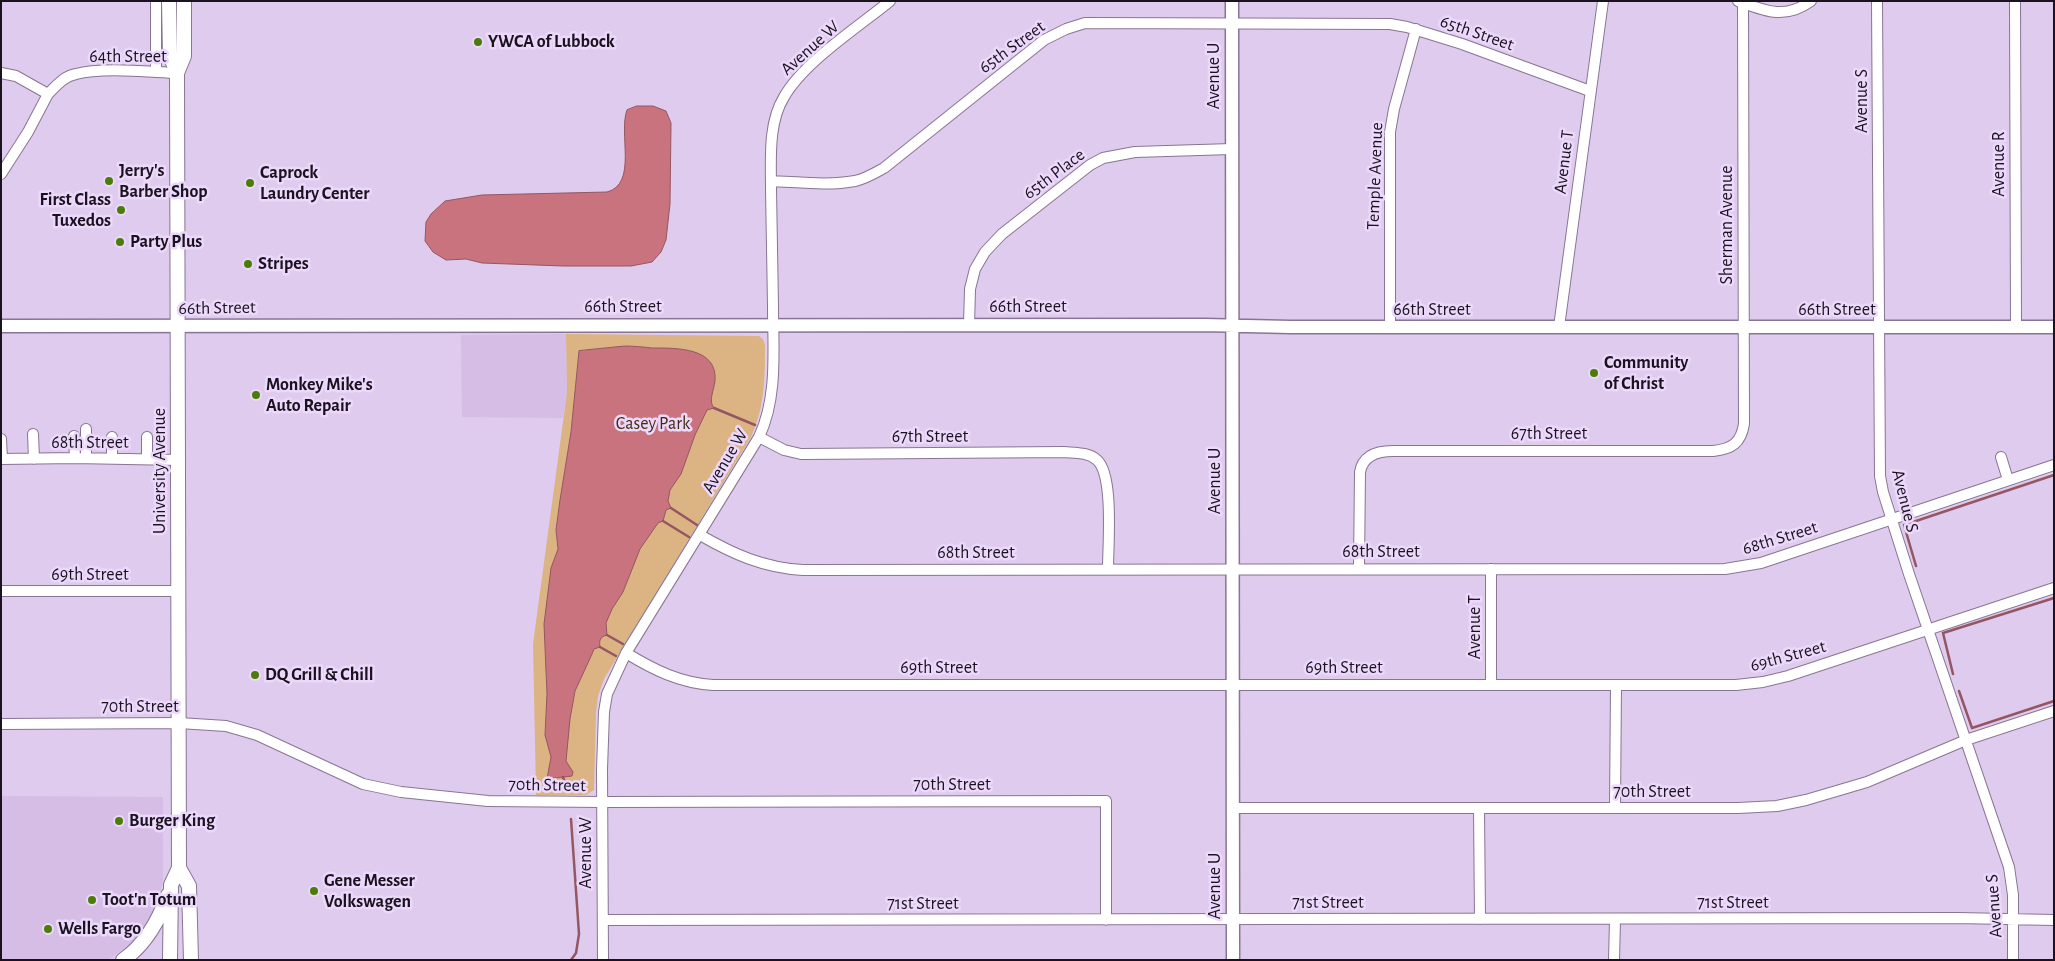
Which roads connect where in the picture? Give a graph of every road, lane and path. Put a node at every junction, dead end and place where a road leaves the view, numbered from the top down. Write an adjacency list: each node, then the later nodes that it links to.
1 (156, 1): 13 (street)
2 (169, 1): 15 (main road, University Avenue)
3 (184, 1): 15 (main road, University Avenue)
4 (890, 1): 20 (street, Avenue W)
5 (1232, 1): 11 (street, Avenue U)
6 (1603, 1): 16 (street, Avenue T)
7 (1811, 1): 10 (street)
8 (1877, 1): 28 (street, Avenue S)
9 (2015, 1): 31 (street, Avenue R)
10 (1740, 2): 30 (street, Sherman Avenue)
11 (1232, 23): 12 (street, 65th Street); 18 (street, Avenue U); 20 (street, 65th Street)
12 (1416, 29): 16 (street, 65th Street); 26 (street, Temple Avenue)
13 (156, 72): 15 (street, 64th Street); 17 (street, 64th Street)
14 (1, 73): 17 (street)
15 (177, 73): 24 (main road, University Avenue)
16 (1590, 91): 27 (street, Avenue T)
17 (48, 94): 19 (street)
18 (1232, 149): 22 (street, 65th Place); 25 (street, Avenue U)
19 (1, 174)
20 (771, 181): 21 (street, Avenue W)
21 (773, 325): 22 (street, 66th Street); 24 (street, 66th Street); 37 (street, Avenue W)
22 (969, 325): 25 (street, 66th Street)
23 (1, 326): 24 (street, 66th Street)
24 (178, 326): 47 (main road, University Avenue)
25 (1232, 327): 26 (street, 66th Street); 54 (street, Avenue U)
26 (1390, 327): 27 (street, 66th Street)
27 (1559, 327): 30 (street, 66th Street)
28 (1880, 327): 30 (street, 66th Street); 31 (street, 66th Street); 50 (street, Avenue S)
29 (2054, 327): 31 (street, 66th Street)
30 (1744, 328): 39 (street, Sherman Avenue)
31 (2016, 328)
32 (86, 429): 42 (street)
33 (34, 434): 45 (street)
34 (74, 436): 41 (street)
35 (112, 437): 43 (street)
36 (147, 437): 46 (street)
37 (759, 437): 51 (street, Avenue W); 53 (street, 67th Street)
38 (1, 439): 44 (street)
39 (1735, 445): 52 (street, 67th Street)
40 (2001, 457): 49 (street)
41 (75, 458): 42 (street, 68th Street); 45 (street, 68th Street)
42 (86, 458): 43 (street, 68th Street)
43 (112, 458): 46 (street, 68th Street)
44 (2, 459): 45 (street, 68th Street)
45 (34, 459)
46 (147, 460): 47 (street, 68th Street)
47 (179, 460): 57 (main road, University Avenue)
48 (2054, 465): 49 (street, 68th Street)
49 (2008, 480): 50 (street, 68th Street)
50 (1892, 520): 55 (street, 68th Street); 59 (street, Avenue S)
51 (700, 535): 53 (street, 68th Street); 60 (street, Avenue W)
52 (1359, 568): 54 (street, 68th Street); 55 (street, 68th Street)
53 (1108, 569): 54 (street, 68th Street)
54 (1232, 569): 61 (street, Avenue U)
55 (1491, 569): 62 (street, Avenue T)
56 (2054, 588): 59 (street, 69th Street)
57 (180, 590): 58 (street, 69th Street); 65 (main road, University Avenue)
58 (1, 591)
59 (1928, 629): 63 (street, 69th Street); 67 (street, Avenue S)
60 (626, 654): 61 (street, 69th Street); 68 (street, Avenue W)
61 (1232, 684): 62 (street, 69th Street); 69 (street, Avenue U)
62 (1492, 685): 63 (street, 69th Street)
63 (1616, 685): 71 (street)
64 (2054, 711): 67 (street, 70th Street)
65 (179, 723): 66 (street, 70th Street); 68 (street, 70th Street); 72 (main road, University Avenue)
66 (1, 724)
67 (1966, 740): 71 (street, 70th Street); 74 (street, Avenue S)
68 (602, 802): 75 (street, Avenue W); 76 (street, 70th Street)
69 (1233, 808): 70 (street, 70th Street); 77 (street, Avenue U)
70 (1479, 808): 71 (street, 70th Street); 78 (street)
71 (1614, 808)
72 (179, 868): 73 (main road, University Avenue); 81 (main road, University Avenue)
73 (171, 885): 82 (main road); 83 (main road, University Avenue)
74 (2013, 919): 79 (street, 71st Street); 80 (street, 71st Street); 89 (street, Avenue S)
75 (603, 920): 76 (street, 71st Street); 86 (street, Avenue W)
76 (1106, 920): 77 (street, 71st Street)
77 (1233, 920): 78 (street, 71st Street); 87 (street, Avenue U)
78 (1480, 920): 79 (street, 71st Street)
79 (1614, 920): 88 (street)
80 (2054, 920)
81 (191, 928): 84 (main road, University Avenue); 85 (main road)
82 (123, 960)
83 (170, 960)
84 (191, 960)
85 (203, 960)
86 (603, 960)
87 (1233, 960)
88 (1614, 960)
89 (2013, 960)

